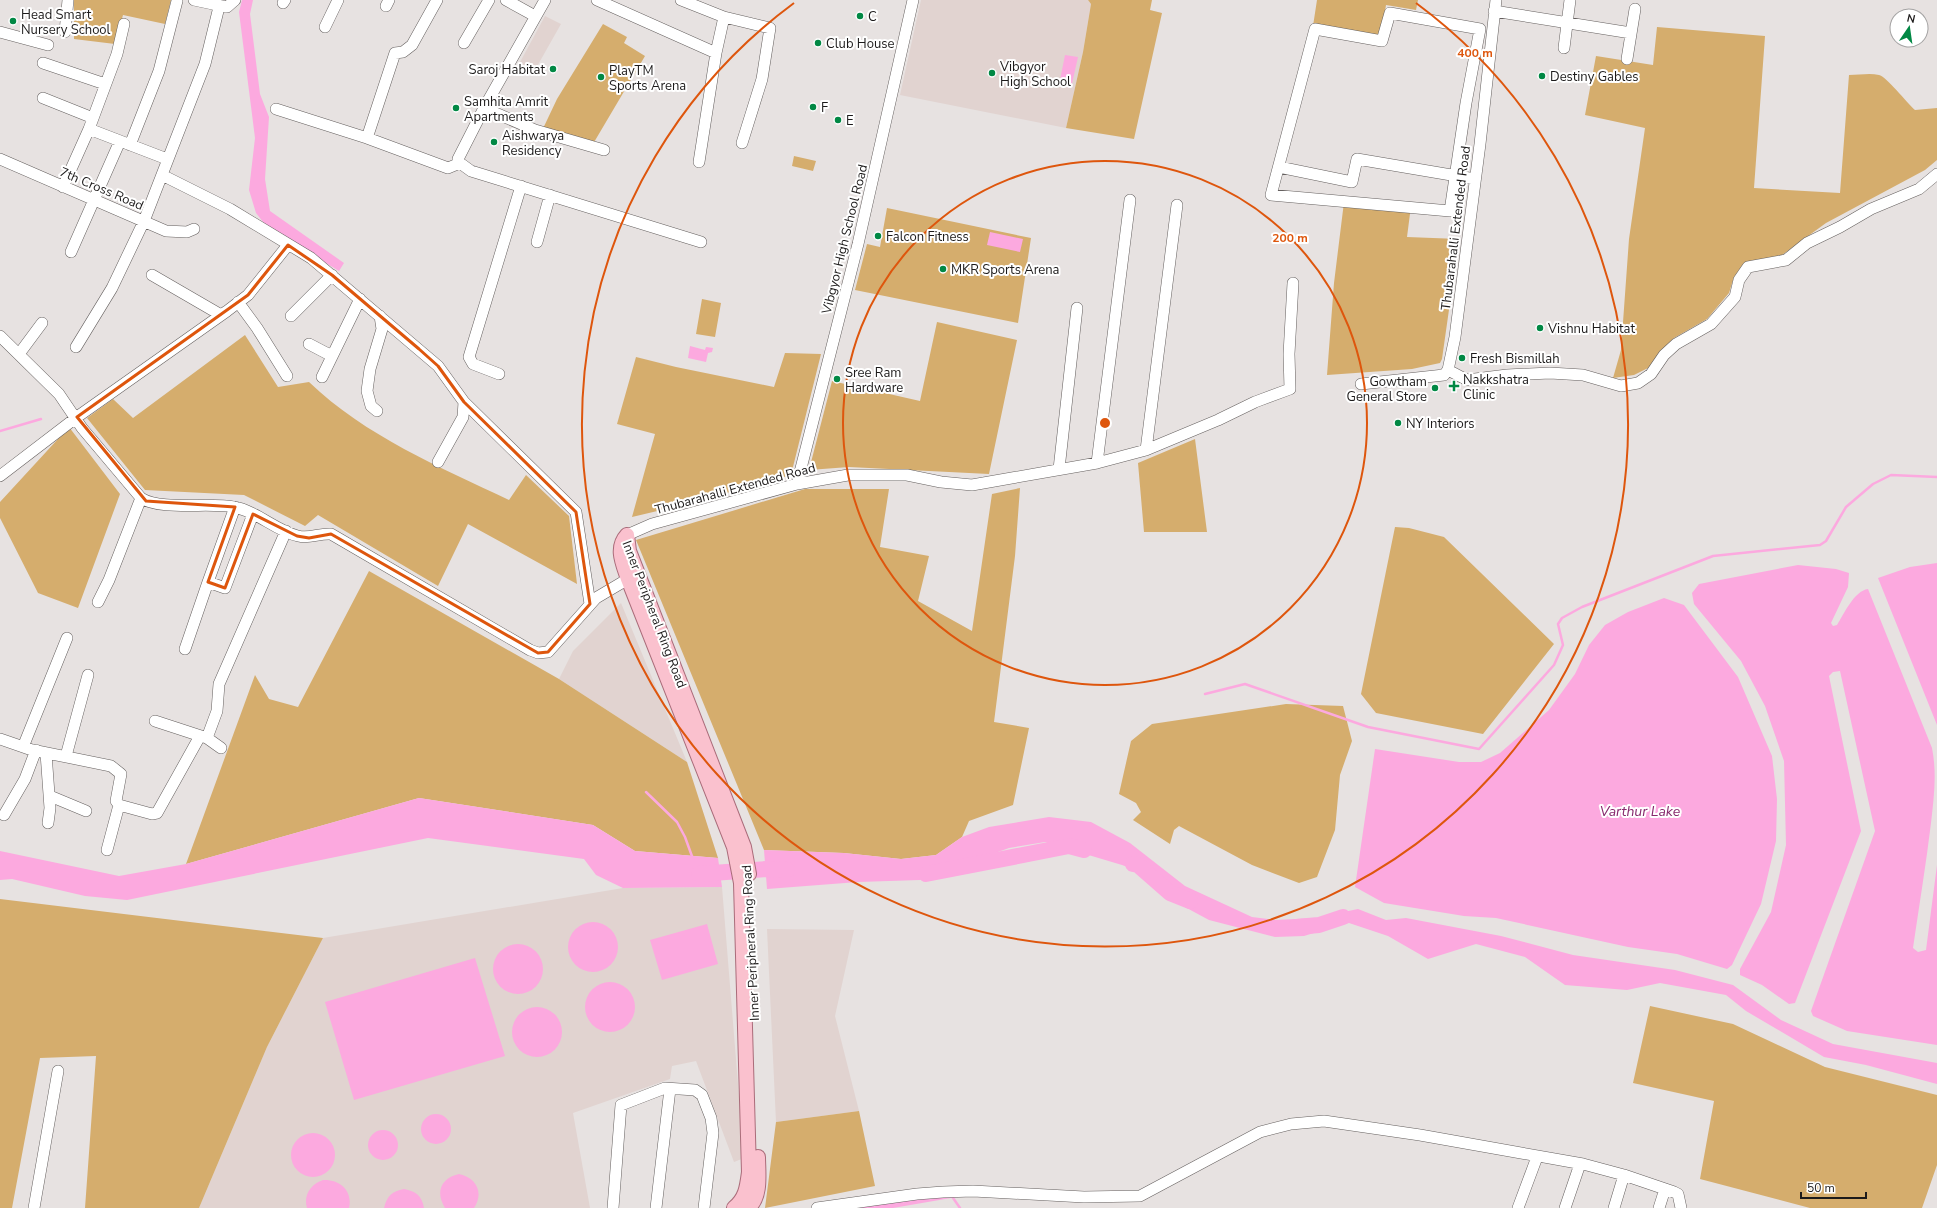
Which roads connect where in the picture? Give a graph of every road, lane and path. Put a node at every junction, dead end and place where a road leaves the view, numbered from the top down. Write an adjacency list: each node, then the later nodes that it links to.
1 (68, 0): 23 (street)
2 (194, 0): 3 (street)
3 (235, 0)
4 (338, 0): 21 (street)
5 (437, 0): 38 (street)
6 (489, 0): 25 (street)
7 (506, 0): 17 (street)
8 (545, 0): 17 (street)
9 (597, 0): 28 (street)
10 (681, 0): 18 (street)
11 (913, 0): 91 (street, Vibgyor High School Road)
12 (1570, 0): 19 (street)
13 (177, 1): 39 (street)
14 (1495, 5): 19 (street); 34 (street, Thubarahalli Extended Road)
15 (1635, 9): 24 (street)
16 (218, 11): 43 (street)
17 (535, 16): 36 (street)
18 (724, 17): 28 (street); 40 (street)
19 (1567, 22): 24 (street); 27 (street)
20 (124, 24): 31 (street)
21 (325, 27)
22 (0, 32): 26 (street)
23 (65, 32)
24 (1631, 33): 29 (street)
25 (464, 43)
26 (48, 45)
27 (1564, 48)
28 (716, 52): 45 (street)
29 (1627, 59)
30 (43, 63): 31 (street)
31 (105, 84): 37 (street)
32 (43, 98): 37 (street)
33 (1466, 100): 34 (street); 46 (street); 49 (street)
34 (1484, 102): 50 (street, Thubarahalli Extended Road)
35 (276, 108): 38 (street)
36 (484, 108): 41 (street); 44 (street)
37 (91, 123): 39 (street); 52 (street)
38 (367, 138): 44 (street)
39 (125, 143): 43 (street); 54 (street)
40 (742, 143)
41 (604, 150)
42 (0, 159): 52 (street, 7th Cross Road)
43 (167, 159): 48 (street)
44 (460, 162): 51 (street)
45 (699, 162)
46 (1279, 167): 49 (street); 49 (street)
47 (1937, 174): 78 (street)
48 (162, 175): 57 (street); 61 (street)
49 (1455, 176): 50 (street)
50 (1475, 179): 78 (street, Thubarahalli Extended Road)
51 (521, 186): 53 (street); 79 (street)
52 (63, 187): 54 (street, 7th Cross Road)
53 (550, 195): 59 (street); 60 (street)
54 (94, 200): 57 (street, 7th Cross Road); 62 (street)
55 (1130, 200): 88 (street)
56 (1177, 205): 86 (street)
57 (144, 220): 58 (street, 7th Cross Road); 75 (street)
58 (194, 229)
59 (537, 242)
60 (701, 242)
61 (288, 245): 63 (street); 67 (street)
62 (70, 252)
63 (332, 275): 66 (street); 70 (street)
64 (152, 276): 69 (street)
65 (1293, 284): 86 (street, Thubarahalli Extended Road)
66 (360, 299): 71 (street); 77 (street)
67 (238, 302): 69 (street); 80 (street)
68 (1077, 308): 89 (street)
69 (221, 315): 85 (street)
70 (291, 316)
71 (380, 316): 83 (street); 84 (street)
72 (42, 323): 76 (street)
73 (0, 336): 76 (street)
74 (309, 344): 77 (street)
75 (76, 347)
76 (19, 354): 85 (street)
77 (332, 356): 81 (street)
78 (1448, 370): 82 (street)
79 (499, 374)
80 (287, 376)
81 (322, 377)
82 (1361, 384)
83 (464, 402): 87 (street); 100 (street)
84 (377, 411)
85 (77, 417): 90 (street); 92 (street)
86 (1146, 450): 88 (street, Thubarahalli Extended Road)
87 (438, 462)
88 (1097, 463): 89 (street, Thubarahalli Extended Road)
89 (1059, 469): 91 (street, Thubarahalli Extended Road)
90 (0, 476)
91 (797, 484): 96 (street, Thubarahalli Extended Road)
92 (141, 498): 93 (street); 101 (street)
93 (235, 507): 94 (street); 99 (street)
94 (254, 514): 95 (street); 99 (street)
95 (286, 531): 100 (street); 106 (street)
96 (627, 534): 97 (main road, Inner Peripheral Ring Road)
97 (625, 553): 98 (main road, Inner Peripheral Ring Road); 117 (main road, Inner Peripheral Ring Road)
98 (628, 579): 100 (street); 117 (main road, Inner Peripheral Ring Road)
99 (208, 582): 103 (street)
100 (593, 601)
101 (98, 602)
102 (67, 638): 108 (street)
103 (185, 649)
104 (88, 676): 111 (street)
105 (155, 721): 106 (street)
106 (204, 737): 109 (street); 113 (street)
107 (0, 739): 108 (street)
108 (23, 747): 110 (street)
109 (221, 748)
110 (41, 751): 111 (street); 112 (street); 115 (street)
111 (66, 756): 113 (street)
112 (50, 796): 114 (street); 116 (street)
113 (120, 805): 118 (street)
114 (86, 811)
115 (4, 815)
116 (48, 823)
117 (739, 847): 119 (main road, Inner Peripheral Ring Road)
118 (106, 850)
119 (746, 884): 130 (main road, Inner Peripheral Ring Road); 131 (main road, Inner Peripheral Ring Road)
120 (58, 1071): 126 (street)
121 (670, 1089): 127 (street); 128 (street); 129 (street)
122 (1537, 1157): 123 (street); 132 (street); 133 (street)
123 (1580, 1164): 124 (street); 134 (street)
124 (1624, 1175): 125 (street); 135 (street)
125 (1665, 1189): 136 (street); 137 (street)
126 (34, 1208)
127 (613, 1208)
128 (656, 1208)
129 (704, 1208)
130 (734, 1208)
131 (748, 1208)
132 (817, 1208)
133 (1518, 1208)
134 (1565, 1208)
135 (1614, 1208)
136 (1659, 1208)
137 (1681, 1208)

